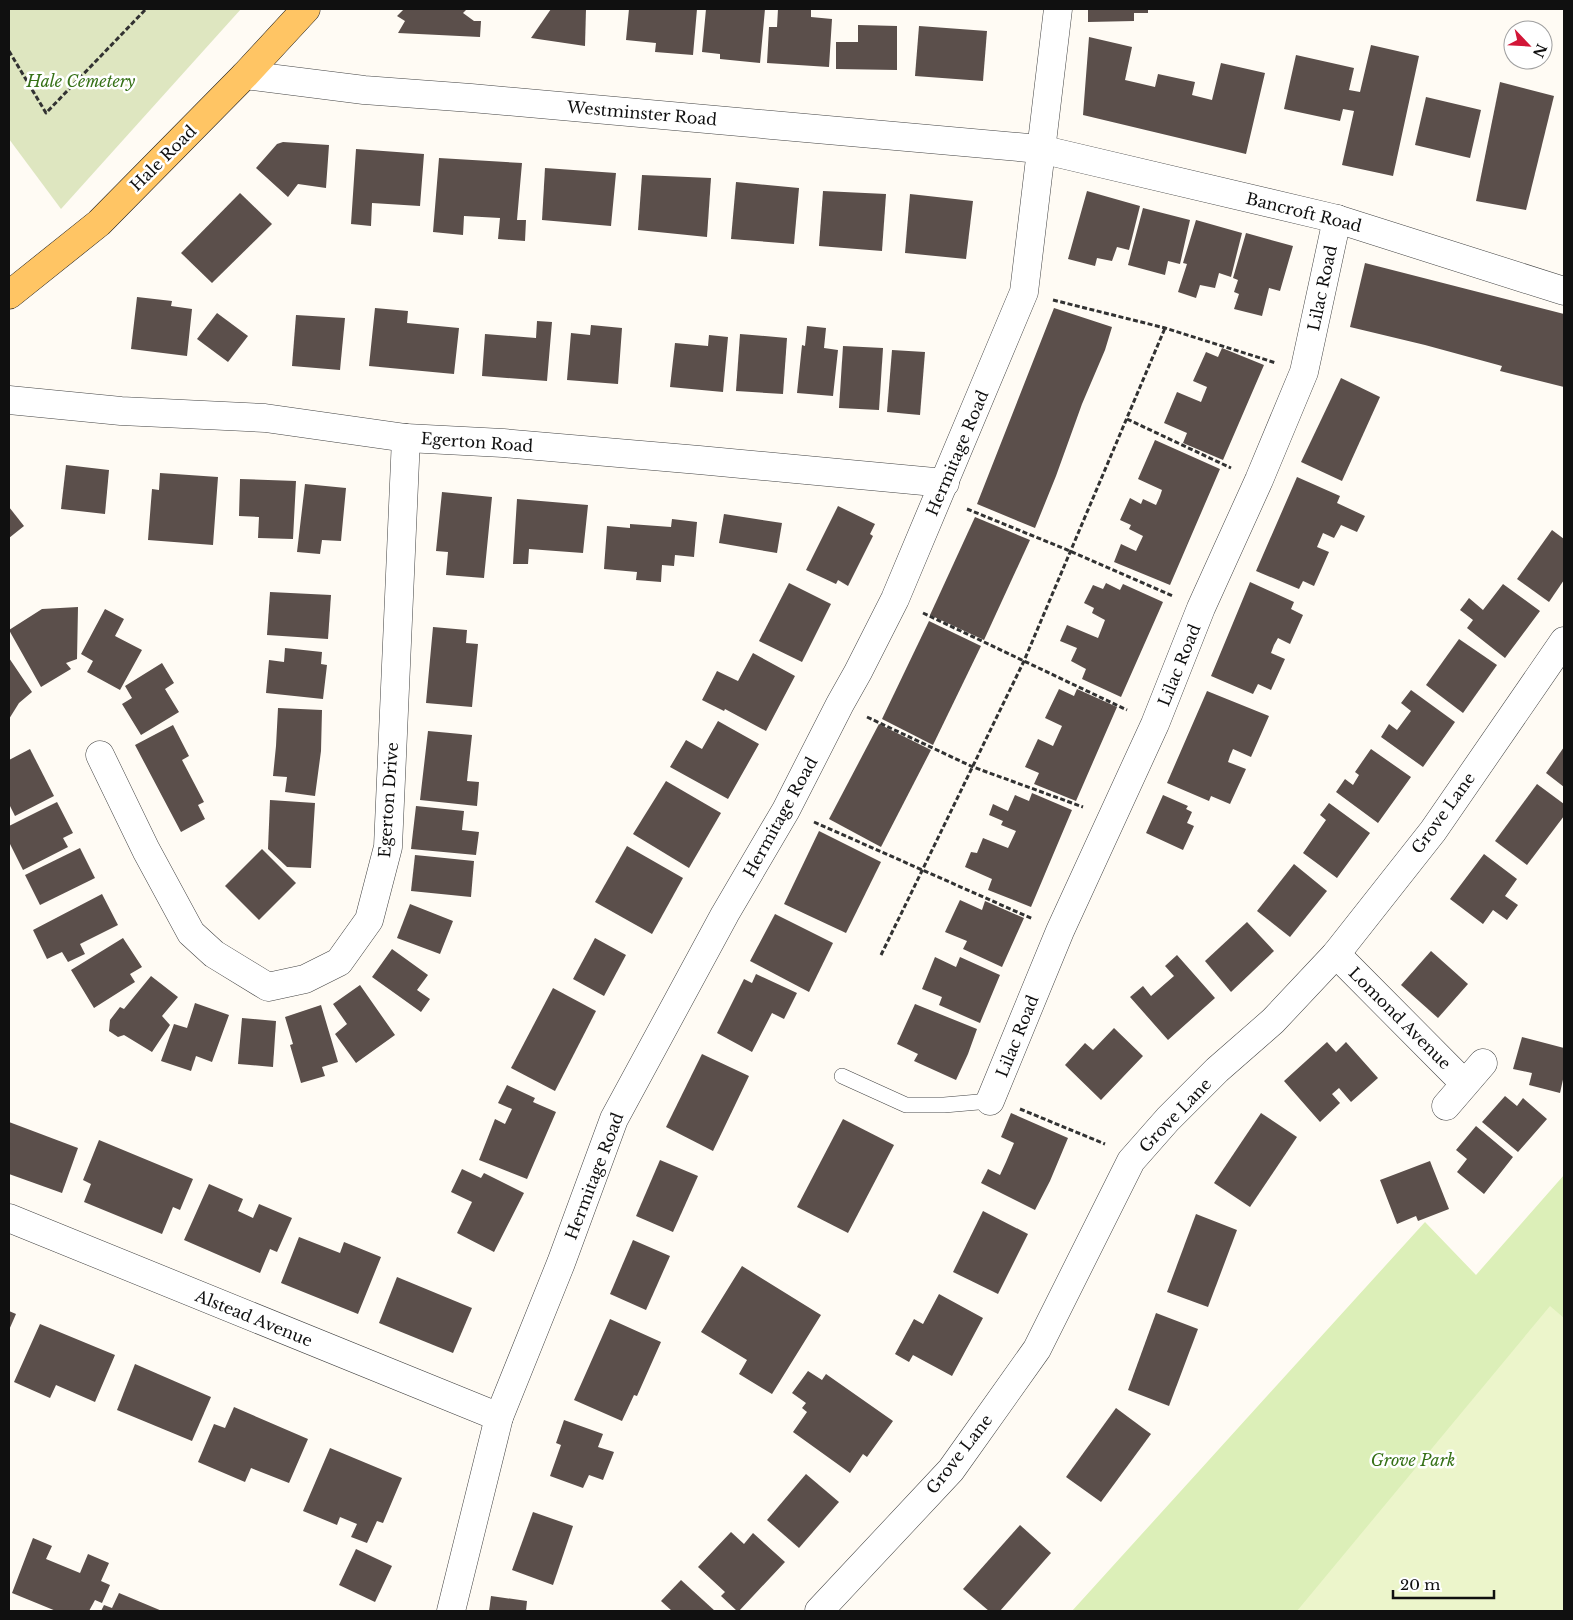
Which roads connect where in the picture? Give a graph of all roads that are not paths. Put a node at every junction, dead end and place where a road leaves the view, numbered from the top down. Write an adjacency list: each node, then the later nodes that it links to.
1 (306, 9): 3 (main road, Hale Road)
2 (1058, 9): 4 (street, Hermitage Road)
3 (245, 75): 4 (street, Westminster Road); 7 (main road, Hale Road)
4 (1040, 149): 5 (street, Bancroft Road); 10 (street, Hermitage Road)
5 (1337, 219): 6 (street, Bancroft Road); 17 (street, Lilac Road)
6 (1564, 291)
7 (9, 295)
8 (9, 400): 9 (street, Egerton Road)
9 (406, 438): 10 (street, Egerton Road); 12 (street, Egerton Drive)
10 (942, 490): 20 (street, Hermitage Road)
11 (1564, 641): 13 (street, Grove Lane)
12 (100, 755)
13 (1336, 954): 16 (street, Lomond Avenue); 22 (street, Grove Lane)
14 (1483, 1063): 16 (street, Lomond Avenue)
15 (842, 1076): 17 (lane)
16 (1464, 1083): 18 (street, Lomond Avenue)
17 (991, 1099)
18 (1446, 1106)
19 (9, 1218): 20 (street, Alstead Avenue)
20 (499, 1417): 21 (street, Hermitage Road)
21 (451, 1611)
22 (819, 1611)

